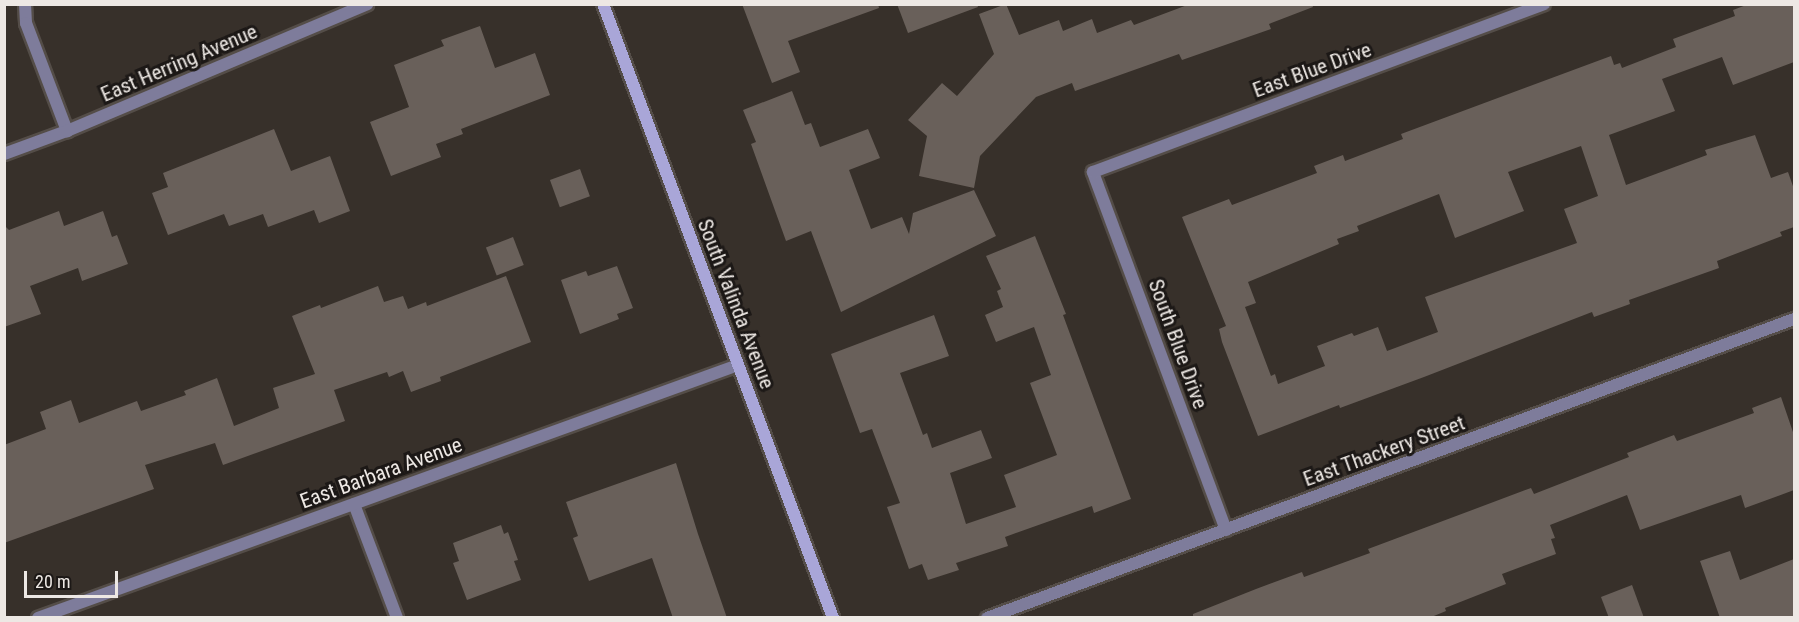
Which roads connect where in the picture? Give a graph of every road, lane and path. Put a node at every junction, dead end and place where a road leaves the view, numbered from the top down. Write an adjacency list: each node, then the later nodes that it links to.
1 (25, 4): 5 (street)
2 (367, 4): 5 (street, East Herring Avenue)
3 (603, 4): 9 (main road, South Valinda Avenue)
4 (1544, 4): 7 (street, East Blue Drive)
5 (67, 131): 6 (street, East Herring Avenue)
6 (4, 154)
7 (1093, 172): 11 (street, South Blue Drive)
8 (1794, 319): 11 (street, East Thackery Street)
9 (738, 365): 10 (street, East Barbara Avenue); 14 (main road, South Valinda Avenue)
10 (354, 504): 12 (street, East Barbara Avenue); 13 (street)
11 (1226, 530): 15 (street, East Thackery Street)
12 (38, 618)
13 (397, 618)
14 (833, 618)
15 (987, 618)

